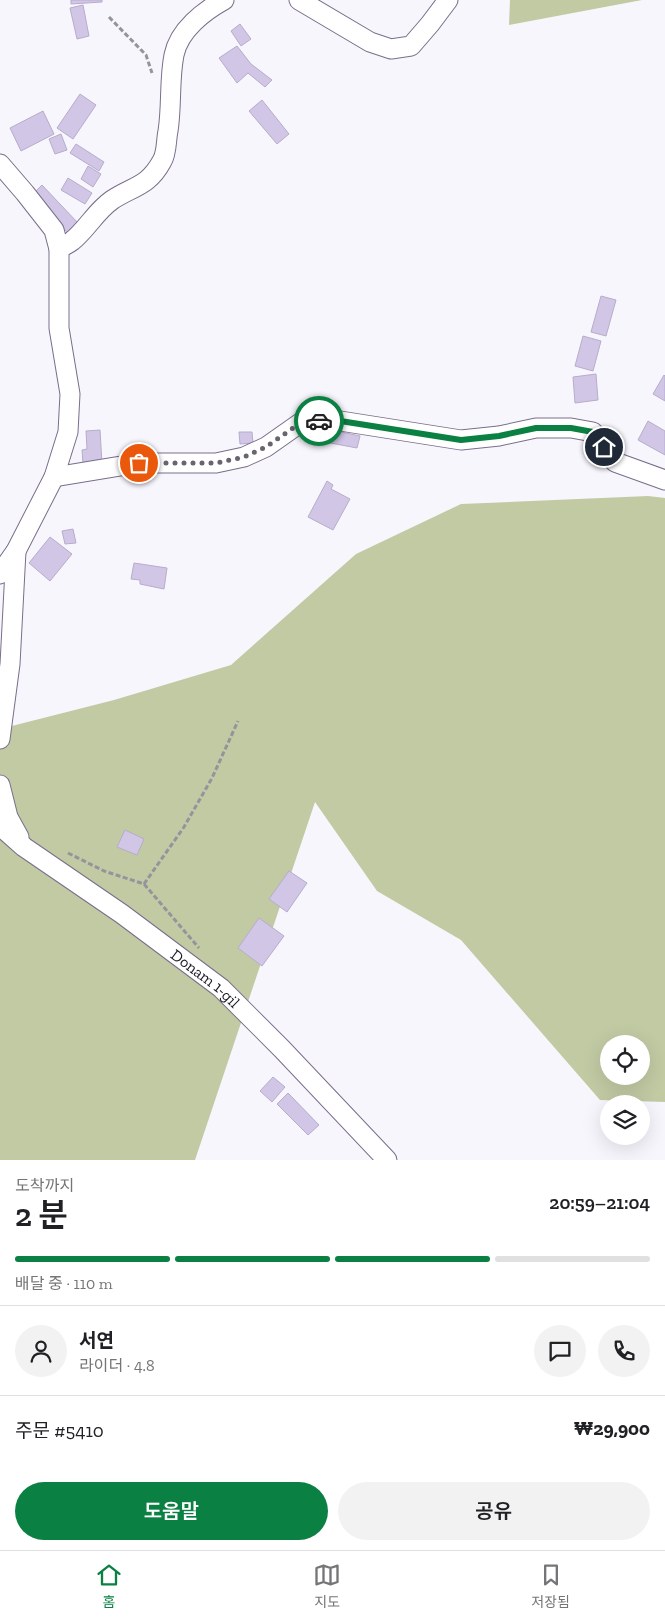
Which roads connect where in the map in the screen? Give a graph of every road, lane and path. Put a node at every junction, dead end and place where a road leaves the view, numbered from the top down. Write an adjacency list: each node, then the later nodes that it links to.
1 (224, 0): 7 (street)
2 (299, 0): 3 (street)
3 (448, 0)
4 (109, 18): 5 (path)
5 (154, 77)
6 (0, 164): 7 (street)
7 (59, 249): 8 (street)
8 (54, 477): 9 (street); 10 (street)
9 (665, 480)
10 (16, 551): 11 (street); 13 (street)
11 (0, 574)
12 (238, 721): 17 (path)
13 (0, 739)
14 (0, 785): 16 (street)
15 (0, 826): 16 (street, Donam 1-gil)
16 (24, 847): 18 (street, Donam 1-gil)
17 (144, 884)
18 (387, 1160)

